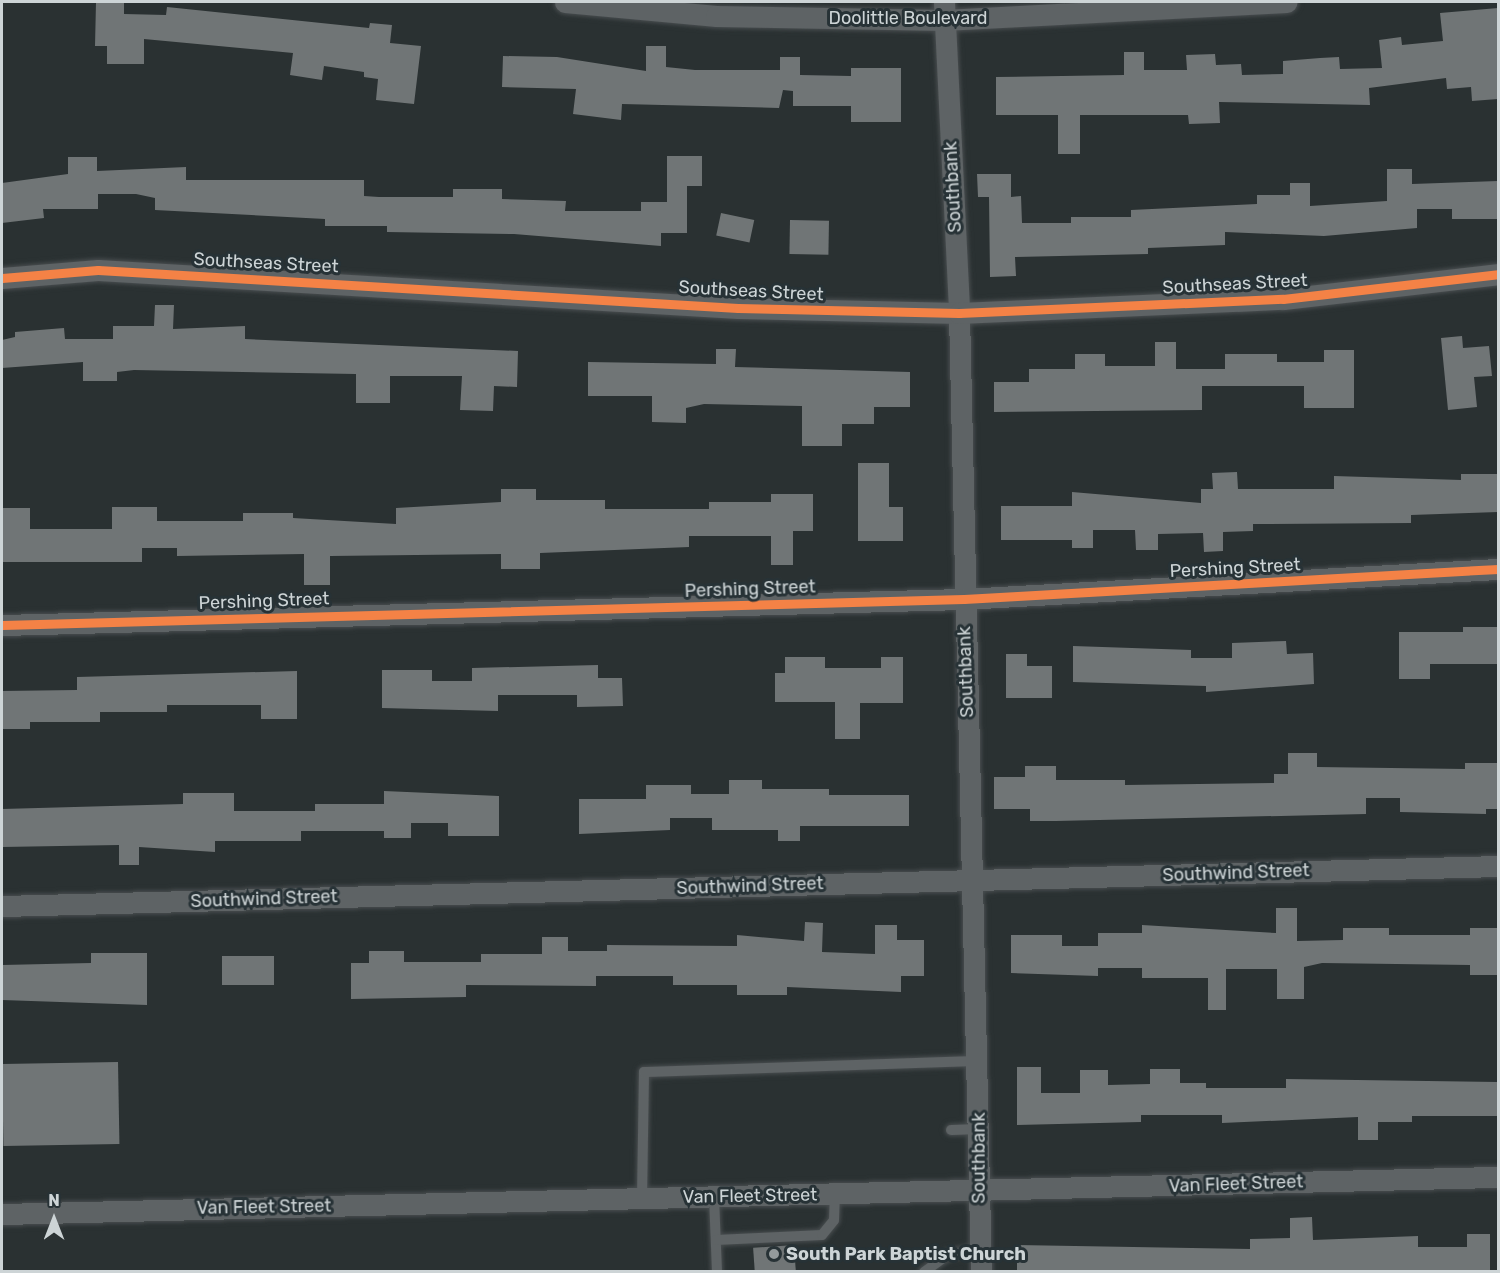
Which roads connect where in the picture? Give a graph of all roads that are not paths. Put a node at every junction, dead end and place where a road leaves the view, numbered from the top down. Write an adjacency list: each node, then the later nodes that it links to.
1 (565, 2): 3 (street, Doolittle Boulevard)
2 (1287, 2): 3 (street, Doolittle Boulevard)
3 (944, 11): 6 (street, Southbank)
4 (1498, 274): 6 (street, Southseas Street)
5 (2, 278): 6 (street, Southseas Street)
6 (959, 313): 8 (street, Southbank)
7 (1498, 569): 8 (street, Pershing Street)
8 (964, 599): 9 (street, Pershing Street); 11 (street, Southbank)
9 (2, 625)
10 (1498, 866): 11 (street, Southwind Street)
11 (972, 880): 12 (street, Southwind Street); 13 (street, Southbank)
12 (2, 906)
13 (978, 1061): 14 (street, Southbank); 20 (lane)
14 (979, 1129): 15 (lane); 17 (street, Southbank)
15 (951, 1130)
16 (1498, 1177): 17 (street, Van Fleet Street)
17 (978, 1191): 18 (street, Van Fleet Street); 23 (street, Southbank)
18 (835, 1194): 19 (street, Van Fleet Street); 22 (lane)
19 (714, 1197): 20 (street, Van Fleet Street); 22 (lane)
20 (642, 1199): 21 (street, Van Fleet Street)
21 (2, 1214)
22 (716, 1240): 24 (lane)
23 (980, 1249): 25 (lane); 26 (street, Southbank)
24 (717, 1271)
25 (924, 1272)
26 (981, 1272)

